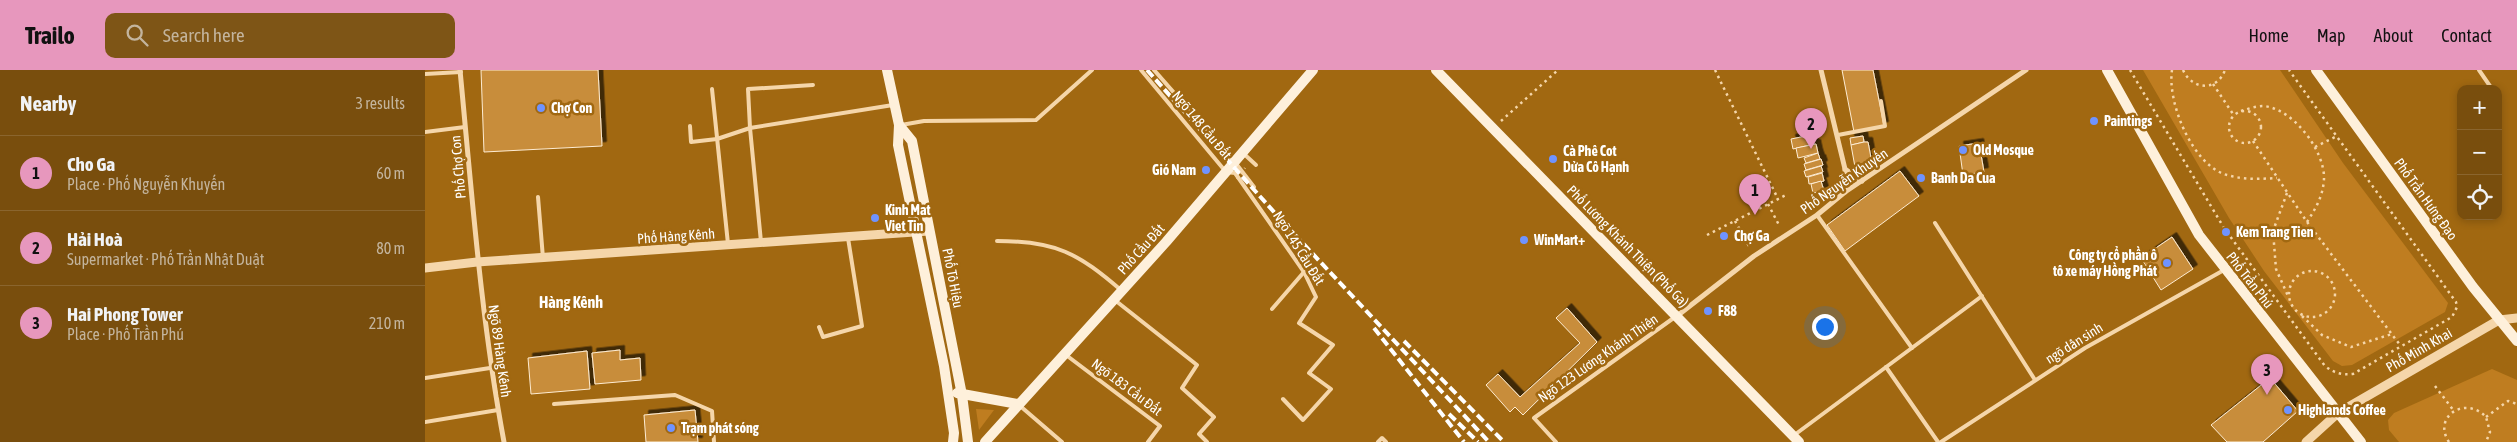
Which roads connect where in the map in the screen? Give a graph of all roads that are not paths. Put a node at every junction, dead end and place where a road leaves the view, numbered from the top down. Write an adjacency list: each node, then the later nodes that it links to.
1 (887, 70): 18 (main road, Phố Tô Hiệu)
2 (1092, 70): 19 (lane)
3 (1141, 70): 30 (lane, Ngõ 148 Cầu Đất)
4 (1154, 70): 27 (lane)
5 (1313, 70): 26 (main road, Phố Cầu Đất)
6 (1436, 70): 52 (main road, Phố Lương Khánh Thiện (Phố Ga))
7 (1821, 70): 24 (street)
8 (2026, 70): 31 (street, Phố Nguyễn Khuyến)
9 (2107, 70): 46 (main road, Phố Trần Phú)
10 (2316, 70): 54 (main road, Phố Trần Hưng Đạo)
11 (2479, 70): 15 (lane)
12 (461, 71): 13 (lane); 21 (street, Phố Chợ Con)
13 (425, 74)
14 (813, 85): 22 (lane)
15 (2489, 85)
16 (712, 89): 25 (lane)
17 (1881, 100): 24 (lane)
18 (893, 105): 19 (main road, Phố Tô Hiệu); 22 (lane)
19 (899, 125): 37 (main road, Phố Tô Hiệu); 38 (main road, Phố Tô Hiệu)
20 (690, 126): 25 (lane)
21 (465, 127): 23 (lane); 44 (street, Phố Chợ Con)
22 (750, 128): 25 (lane); 41 (lane)
23 (425, 132)
24 (1838, 135): 29 (street)
25 (717, 139): 42 (lane)
26 (1243, 152): 27 (main road, Phố Cầu Đất); 28 (lane)
27 (1234, 162): 30 (main road, Phố Cầu Đất); 32 (lane)
28 (1256, 165)
29 (1845, 169): 31 (street); 33 (street)
30 (1226, 172): 47 (lane, Ngõ 145 Cầu Đất); 48 (main road, Phố Cầu Đất)
31 (1862, 181): 33 (street, Phố Nguyễn Khuyến)
32 (1254, 187)
33 (1845, 192): 35 (street, Phố Nguyễn Khuyến)
34 (538, 197): 43 (lane)
35 (1817, 215): 52 (street, Phố Nguyễn Khuyến); 57 (lane)
36 (1935, 223): 49 (lane)
37 (915, 231): 38 (street, Phố Hàng Kênh); 39 (street, Phố Hàng Kênh); 63 (main road, Phố Tô Hiệu)
38 (929, 231): 64 (main road, Phố Tô Hiệu)
39 (848, 236): 41 (street, Phố Hàng Kênh); 55 (lane)
40 (997, 241): 48 (lane)
41 (761, 242): 42 (street, Phố Hàng Kênh)
42 (728, 246): 43 (street, Phố Hàng Kênh)
43 (543, 258): 44 (street, Phố Hàng Kênh)
44 (477, 262): 45 (street, Phố Hàng Kênh); 60 (street, Ngõ 89 Hàng Kênh)
45 (425, 268)
46 (2224, 270): 62 (lane, ngõ dân sinh); 69 (main road, Phố Trần Phú)
47 (1304, 272): 51 (lane); 65 (lane, Ngõ 145 Cầu Đất)
48 (1121, 291): 50 (main road, Phố Cầu Đất)
49 (1982, 296): 57 (lane); 62 (lane)
50 (1114, 300): 58 (main road, Phố Cầu Đất); 79 (lane)
51 (1272, 309)
52 (1677, 316): 71 (main road, Phố Lương Khánh Thiện (Phố Ga)); 82 (lane, Ngõ 123 Lương Khánh Thiện)
53 (2517, 318): 54 (street, Phố Minh Khai)
54 (2499, 320): 56 (main road, Phố Trần Hưng Đạo); 69 (street, Phố Minh Khai)
55 (819, 327)
56 (2517, 340)
57 (1912, 348): 59 (lane)
58 (1065, 354): 67 (main road, Phố Cầu Đất); 78 (lane, Ngõ 183 Cầu Đất)
59 (1886, 367): 71 (lane); 83 (lane)
60 (490, 368): 61 (lane); 68 (street, Ngõ 89 Hàng Kênh)
61 (425, 378)
62 (2035, 380): 83 (lane, ngõ dân sinh)
63 (948, 390): 64 (main road); 74 (main road, Phố Tô Hiệu)
64 (962, 394): 67 (main road); 75 (main road, Phố Tô Hiệu)
65 (1283, 399)
66 (553, 404): 73 (lane)
67 (1017, 404): 76 (main road, Phố Cầu Đất); 77 (lane)
68 (498, 410): 70 (lane); 72 (street, Ngõ 89 Hàng Kênh)
69 (2338, 413): 84 (street, Phố Minh Khai); 85 (main road, Phố Trần Phú)
70 (425, 422)
71 (1796, 439)
72 (504, 442)
73 (714, 442)
74 (953, 442)
75 (967, 442)
76 (985, 442)
77 (1062, 442)
78 (1148, 442)
79 (1207, 442)
80 (1378, 442): 81 (lane)
81 (1386, 442)
82 (1556, 442)
83 (1939, 442)
84 (2306, 442)
85 (2361, 442)

